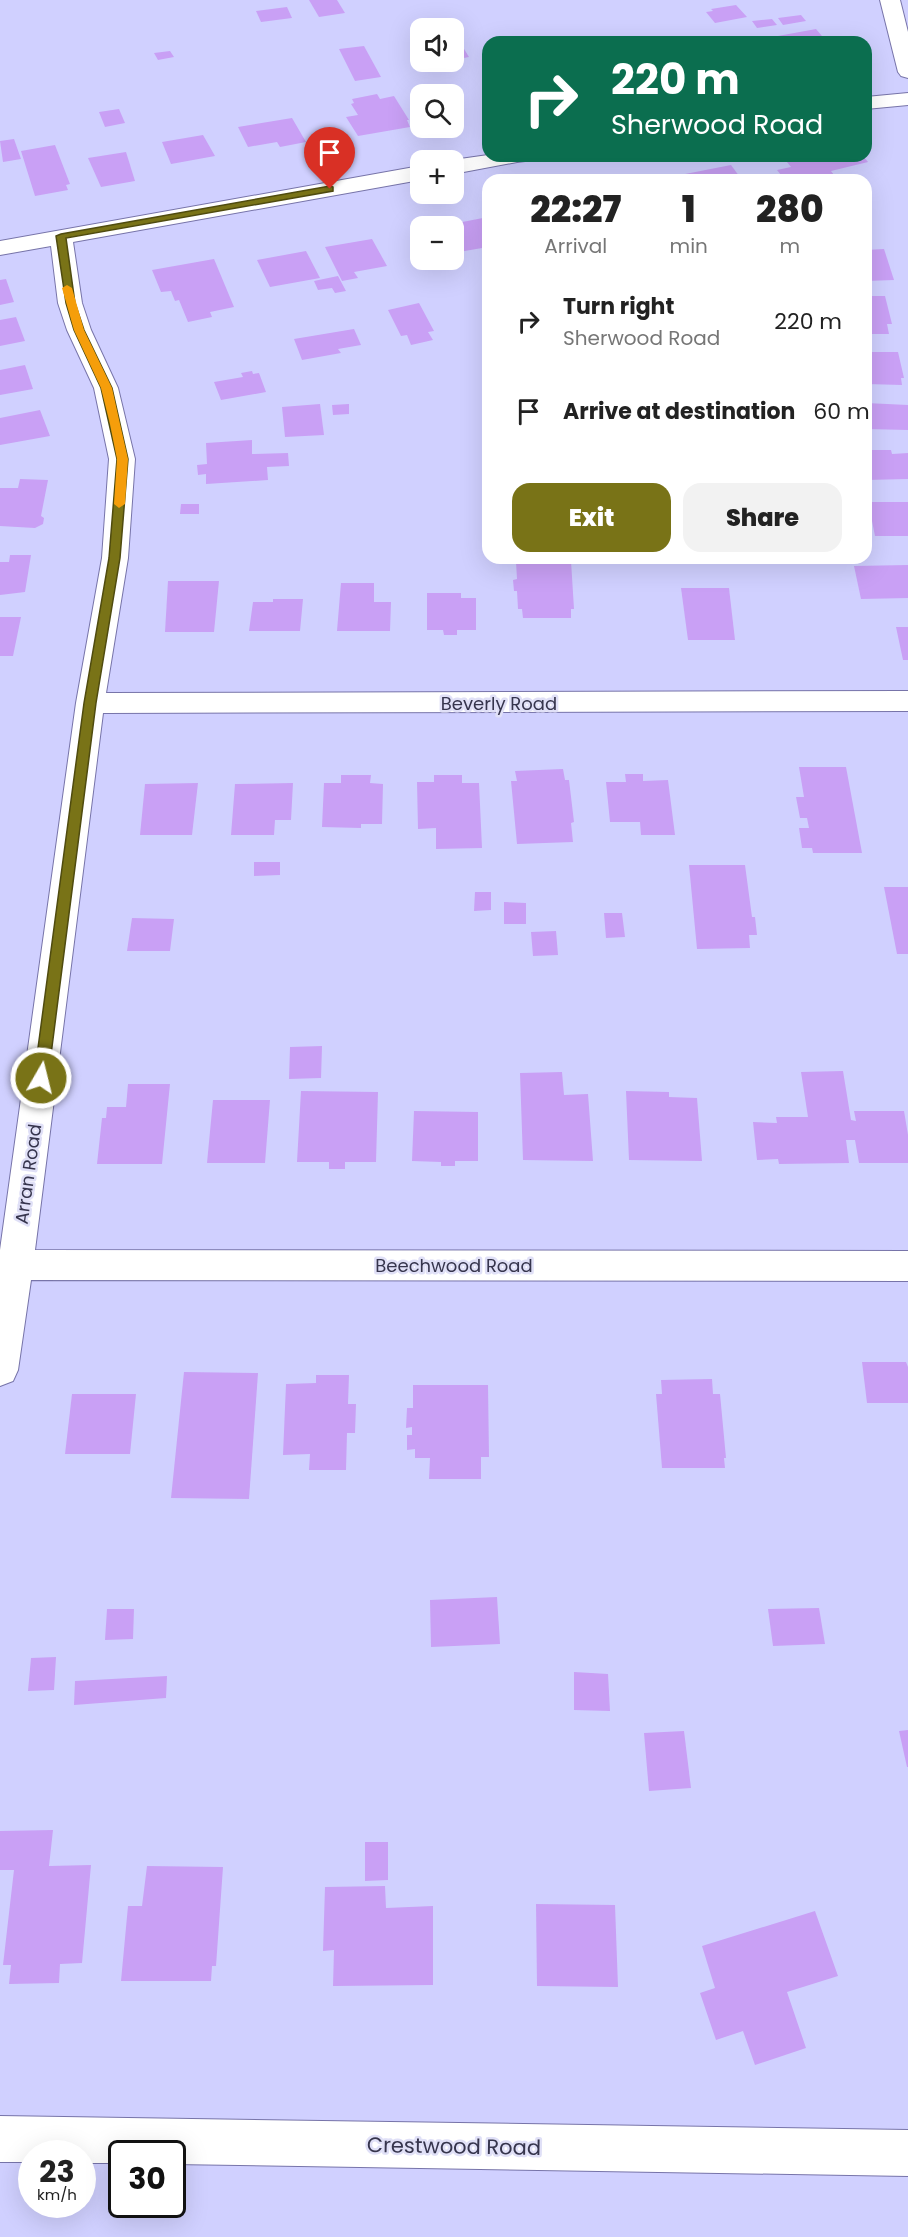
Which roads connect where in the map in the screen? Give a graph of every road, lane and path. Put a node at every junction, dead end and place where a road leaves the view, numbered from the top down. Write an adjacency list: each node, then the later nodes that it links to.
1 (890, 0): 2 (street)
2 (908, 72)
3 (908, 99): 4 (street)
4 (872, 102)
5 (482, 162): 6 (street)
6 (464, 165)
7 (410, 175): 8 (street)
8 (61, 236): 9 (street); 11 (street, Arran Road)
9 (0, 248)
10 (908, 701): 11 (street, Beverly Road)
11 (90, 703): 12 (street, Arran Road)
12 (8, 1265): 13 (street, Beechwood Road); 14 (street, Arran Road)
13 (908, 1266)
14 (0, 1370)
15 (0, 2139): 16 (street, Crestwood Road)
16 (908, 2153)

